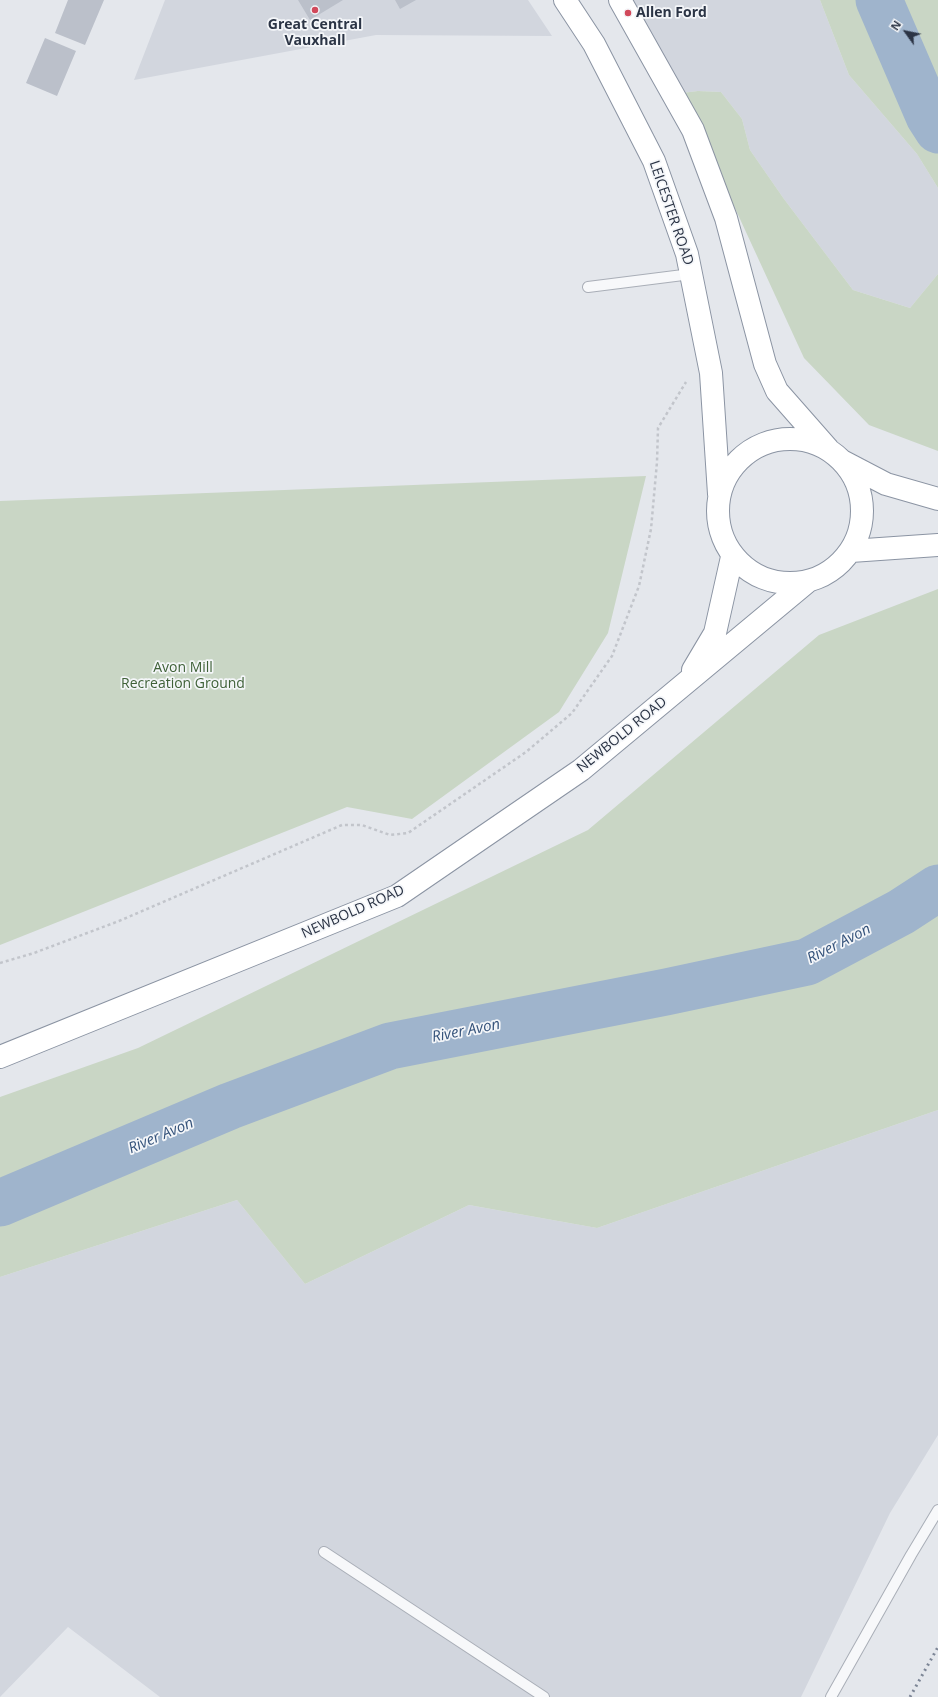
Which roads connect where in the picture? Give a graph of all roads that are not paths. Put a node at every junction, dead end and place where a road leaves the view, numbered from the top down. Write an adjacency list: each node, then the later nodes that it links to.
1 (565, 0): 3 (highway, LEICESTER ROAD)
2 (620, 0): 5 (highway)
3 (691, 274): 4 (lane); 6 (highway, LEICESTER ROAD)
4 (588, 287)
5 (835, 455): 6 (highway); 7 (highway); 9 (highway)
6 (719, 494): 10 (highway)
7 (938, 499)
8 (938, 545): 9 (highway)
9 (851, 551): 11 (highway)
10 (732, 557): 11 (highway); 12 (highway, NEWBOLD ROAD)
11 (808, 582): 12 (highway, NEWBOLD ROAD)
12 (685, 683): 13 (highway, NEWBOLD ROAD)
13 (0, 1057)
14 (938, 1510): 17 (lane)
15 (324, 1552): 16 (lane)
16 (544, 1697)
17 (831, 1697)

